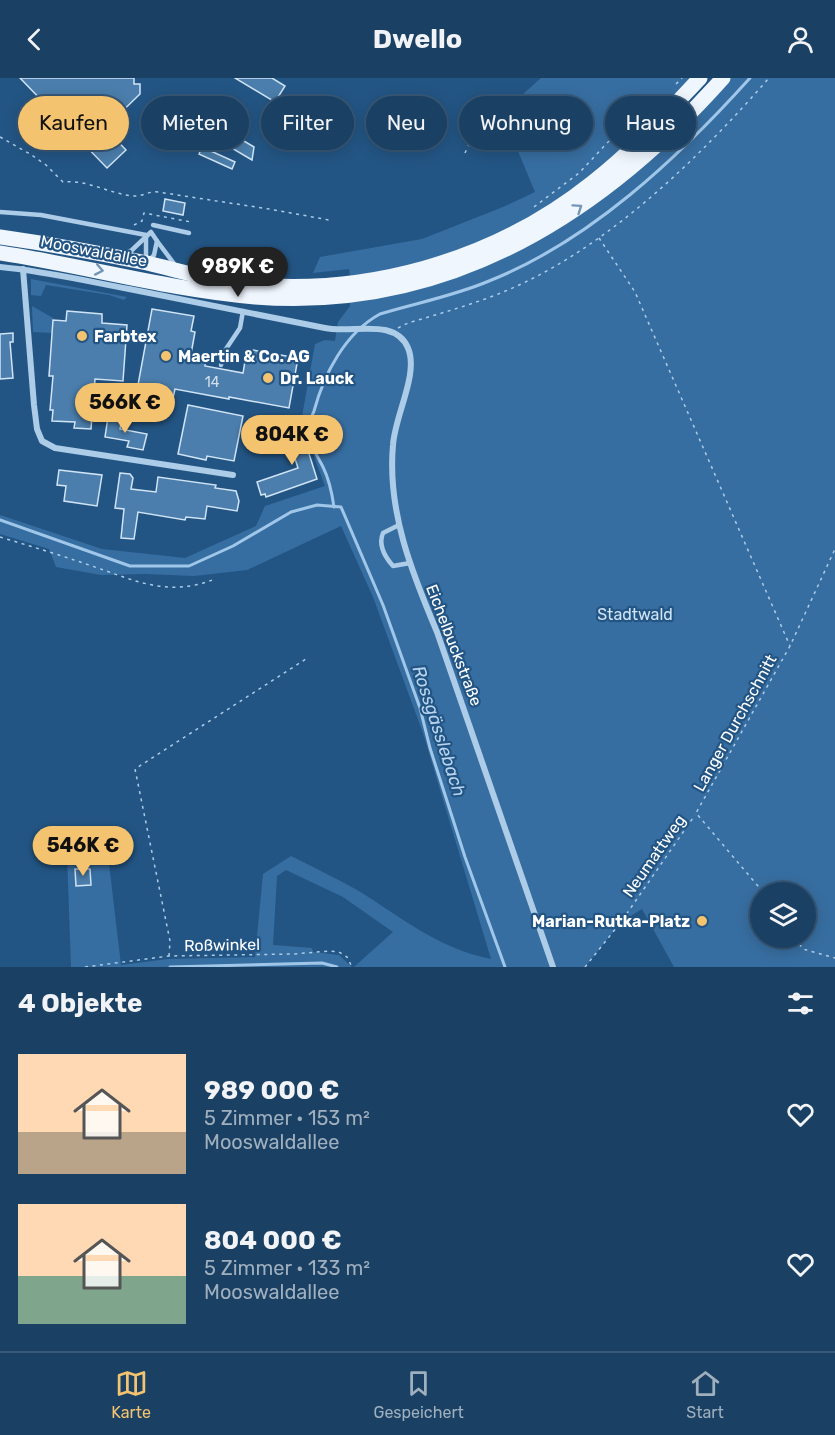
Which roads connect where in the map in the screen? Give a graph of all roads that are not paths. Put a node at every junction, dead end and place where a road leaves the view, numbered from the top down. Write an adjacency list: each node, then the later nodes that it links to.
1 (700, 78): 12 (main road, Mooswaldallee)
2 (723, 78): 15 (main road, Mooswaldallee, one-way to 2)
3 (0, 212): 6 (lane)
4 (153, 225): 5 (lane)
5 (189, 232)
6 (146, 235): 8 (lane); 10 (lane); 11 (lane)
7 (0, 237): 10 (main road, Mooswaldallee)
8 (157, 242): 11 (lane); 12 (lane)
9 (0, 253): 15 (main road, Mooswaldallee, one-way to 15)
10 (118, 258): 11 (main road, Mooswaldallee)
11 (147, 263): 12 (main road, Mooswaldallee); 15 (lane)
12 (185, 266)
13 (0, 267): 14 (street, Mooswaldallee)
14 (23, 269): 16 (street, Mooswaldallee); 19 (street)
15 (145, 279)
16 (243, 311): 17 (street, Mooswaldallee); 18 (lane)
17 (392, 331): 20 (street, Eichelbuckstraße)
18 (221, 365)
19 (233, 476)
20 (399, 525): 21 (street, Eichelbuckstraße); 21 (lane)
21 (410, 563): 22 (street, Eichelbuckstraße)
22 (553, 967)

